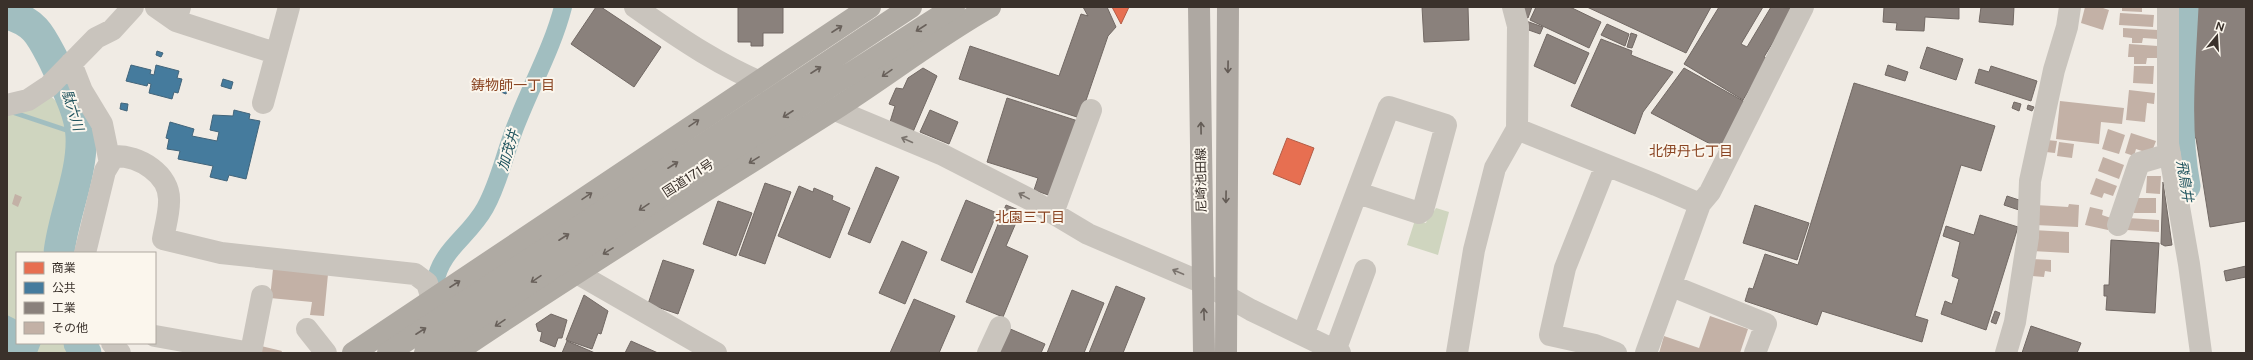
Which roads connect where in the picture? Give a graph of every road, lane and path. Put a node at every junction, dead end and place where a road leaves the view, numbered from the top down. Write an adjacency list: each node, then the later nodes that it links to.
1 (133, 7): 17 (street)
2 (156, 7): 15 (street)
3 (289, 7): 16 (street)
4 (635, 7): 18 (street)
5 (870, 7): 18 (highway, one-way to 5)
6 (911, 7): 47 (highway, 国道171号, one-way to 6, bridge)
7 (954, 7): 48 (highway, 国道171号, one-way to 48, bridge)
8 (990, 7): 21 (highway, one-way to 21)
9 (1199, 7): 34 (main road, 尼崎池田線, one-way to 9)
10 (1228, 7): 37 (main road, 尼崎池田線, one-way to 37)
11 (1513, 7): 23 (street)
12 (1804, 7): 28 (street)
13 (2070, 7): 58 (street)
14 (2168, 7): 24 (street)
15 (178, 14): 16 (street)
16 (275, 53): 19 (street)
17 (64, 70): 20 (street); 25 (street)
18 (757, 81): 21 (street); 38 (highway, one-way to 18)
19 (262, 103)
20 (7, 104)
21 (834, 109): 30 (street, one-way to 21); 33 (highway, one-way to 33)
22 (1091, 121): 30 (street)
23 (1517, 129): 26 (street); 54 (street)
24 (2170, 154): 29 (street); 59 (street)
25 (110, 163): 31 (street); 38 (street)
26 (1606, 165): 28 (street); 55 (street)
27 (1358, 193): 27 (street); 41 (street)
28 (1700, 204): 35 (street)
29 (2118, 212)
30 (1053, 214): 34 (street, one-way to 30)
31 (85, 252)
32 (1364, 270): 44 (street)
33 (575, 272): 49 (highway, one-way to 49); 50 (street)
34 (1203, 282): 37 (street); 52 (main road, 尼崎池田線, one-way to 34)
35 (1672, 286): 56 (street); 57 (street)
36 (262, 296): 43 (street)
37 (1225, 296): 41 (street); 53 (main road, 尼崎池田線)
38 (432, 299): 46 (highway)
39 (1000, 327): 51 (street)
40 (308, 329): 45 (street)
41 (1303, 335): 44 (street)
42 (156, 336): 43 (street)
43 (251, 352)
44 (1338, 352)
45 (326, 353)
46 (354, 353)
47 (388, 353)
48 (425, 353)
49 (455, 353)
50 (716, 353)
51 (988, 353)
52 (1204, 353)
53 (1226, 353)
54 (1457, 353)
55 (1616, 353)
56 (1646, 353)
57 (1755, 353)
58 (2006, 353)
59 (2201, 353)

